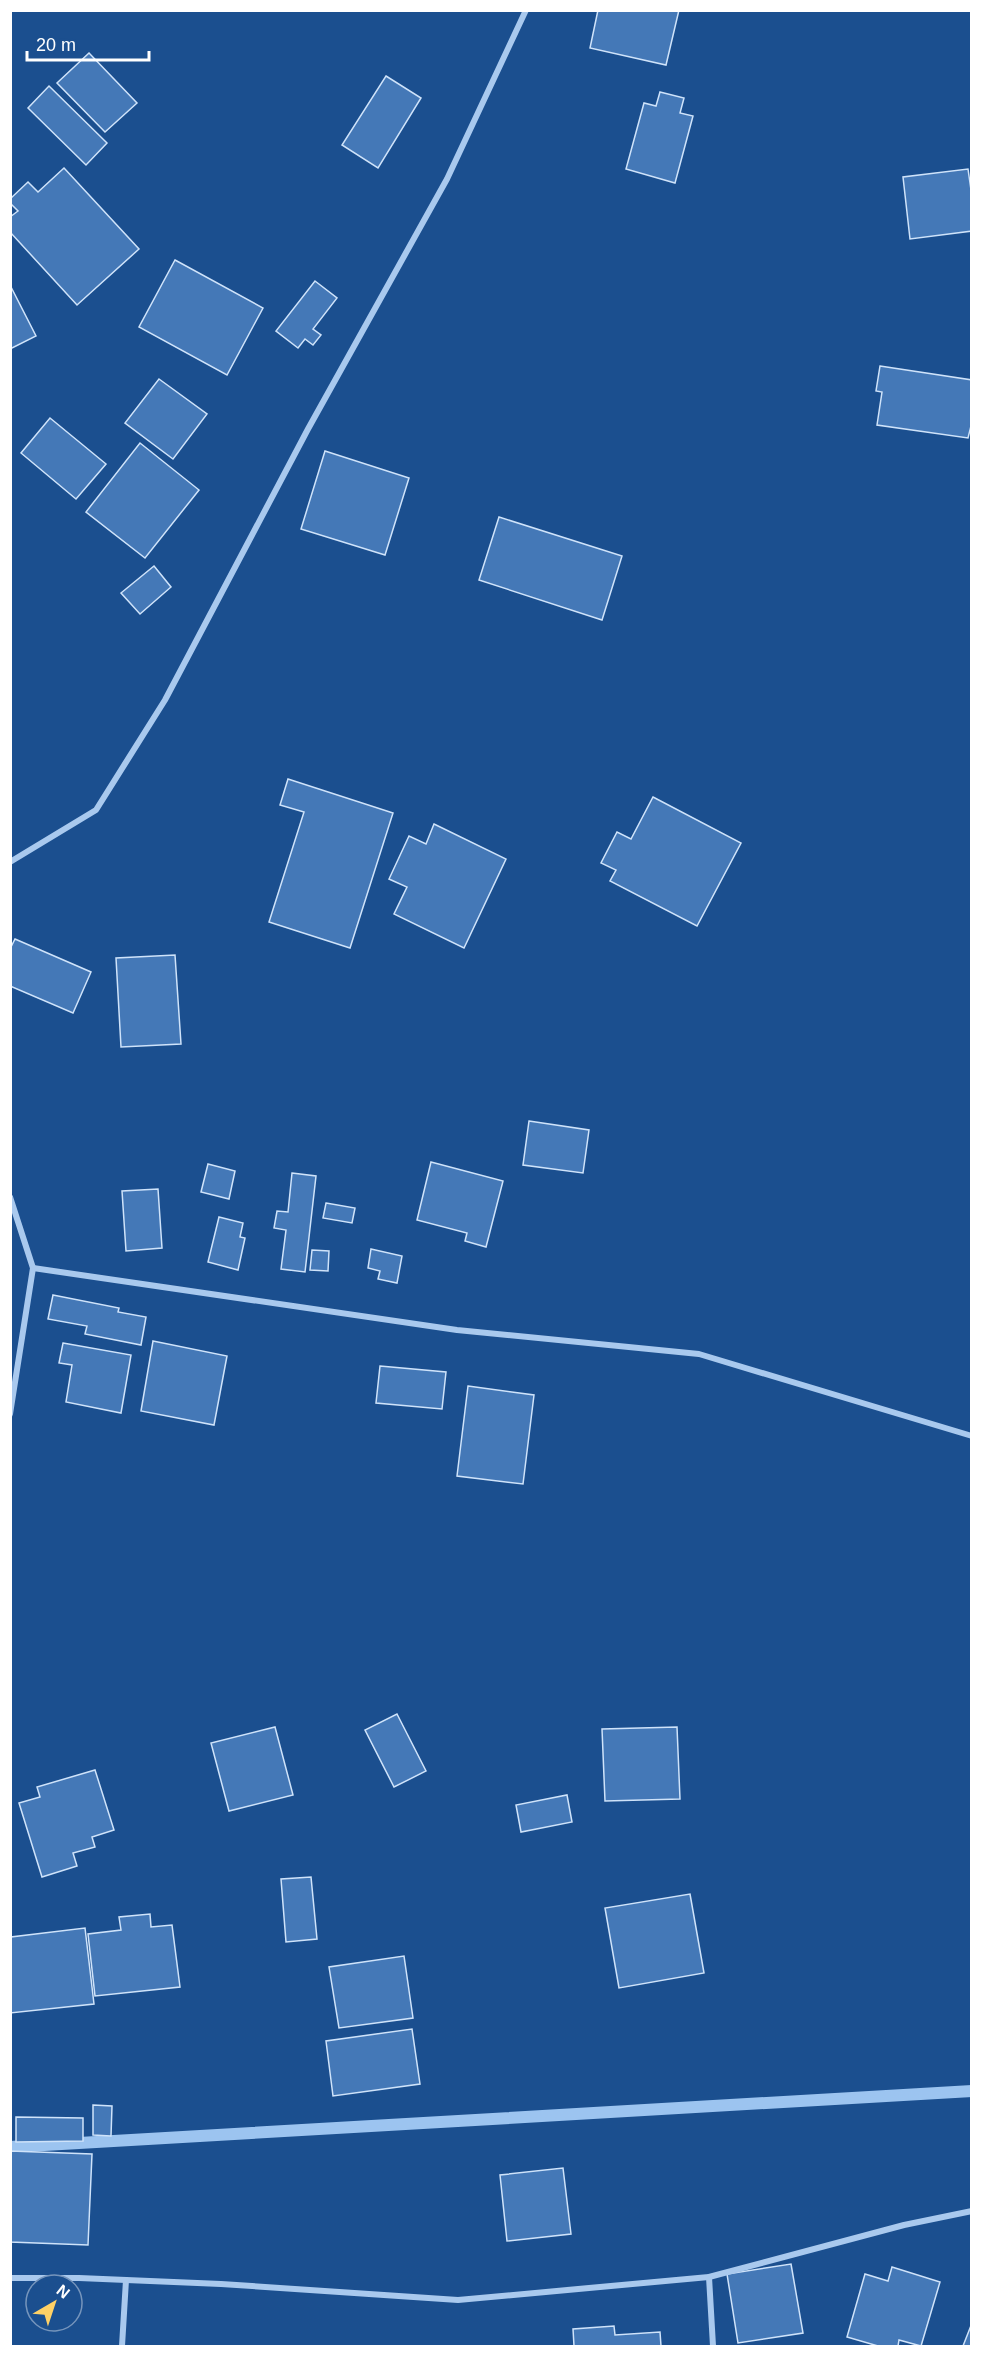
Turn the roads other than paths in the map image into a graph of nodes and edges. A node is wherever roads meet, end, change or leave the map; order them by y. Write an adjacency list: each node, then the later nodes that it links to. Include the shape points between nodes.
1 (526, 10): 2 (street, via 447,179 308,429 165,700 96,810)
2 (10, 862)
3 (10, 1197): 4 (street)
4 (33, 1268): 5 (street); 6 (street, via 457,1330 699,1354)
5 (10, 1414)
6 (972, 1436)
7 (972, 2211): 8 (street)
8 (709, 2277): 10 (street, via 458,2300); 12 (street)
9 (10, 2278): 10 (street)
10 (126, 2280): 11 (street)
11 (122, 2346)
12 (713, 2346)

